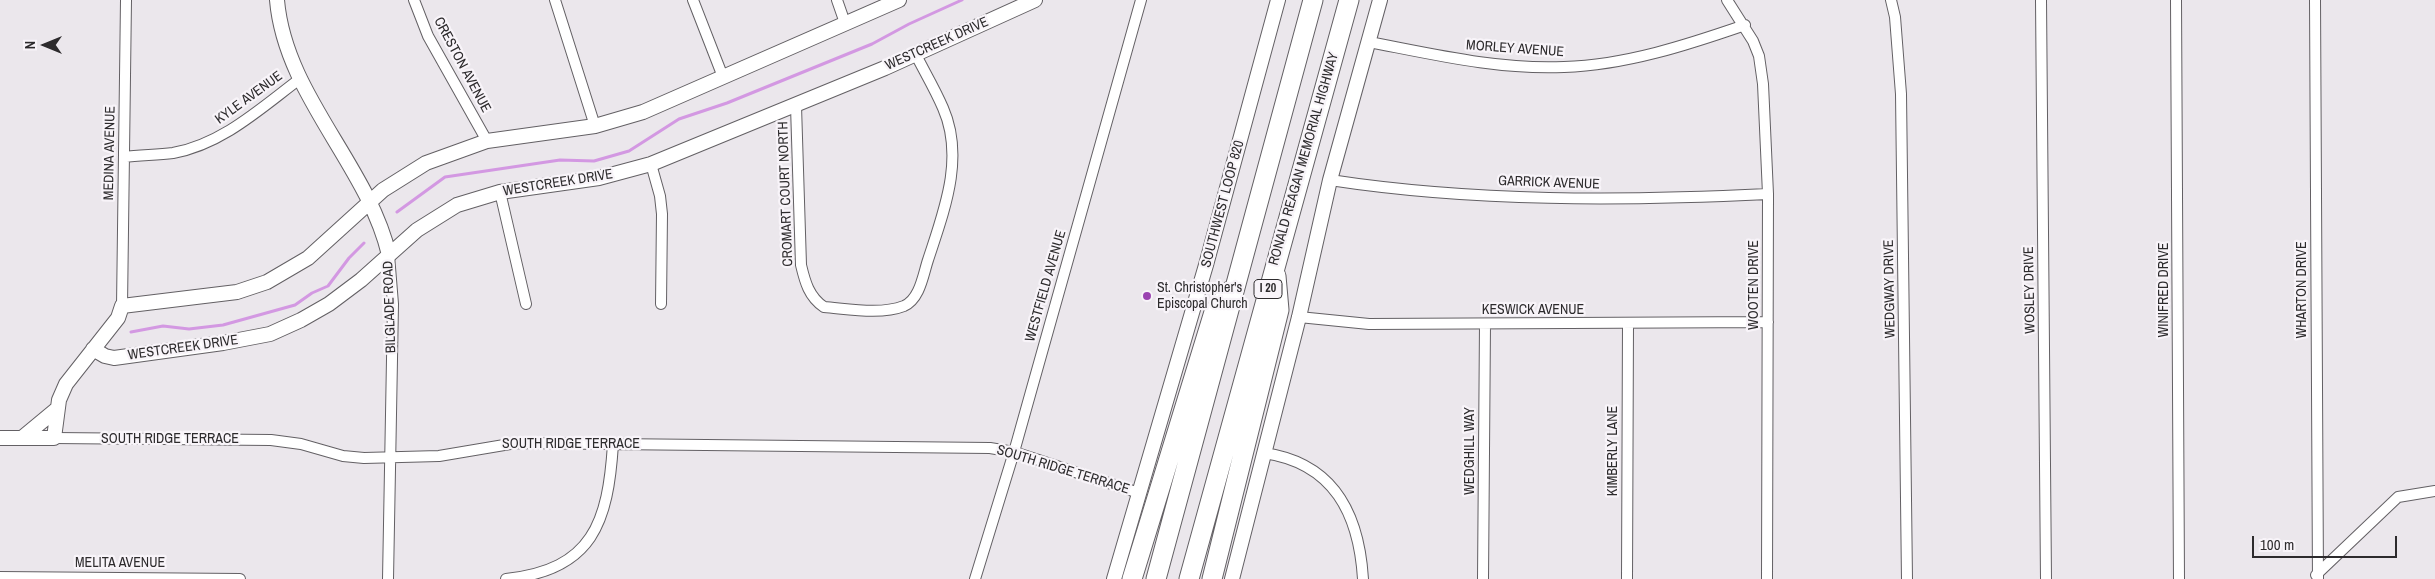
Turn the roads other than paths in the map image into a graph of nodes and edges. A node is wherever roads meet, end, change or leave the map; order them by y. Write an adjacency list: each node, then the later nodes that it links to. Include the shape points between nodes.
1 (126, 0): 28 (street, MEDINA AVENUE)
2 (277, 0): 24 (street, BILGLADE ROAD, via 283,33)
3 (414, 0): 27 (street, CRESTON AVENUE, via 428,36)
4 (555, 0): 26 (street)
5 (693, 0): 23 (street)
6 (837, 0): 19 (street)
7 (899, 0): 19 (street)
8 (1035, 0): 22 (street, WESTCREEK DRIVE)
9 (1141, 0): 50 (street, WESTFIELD AVENUE)
10 (1278, 0): 54 (street, SOUTHWEST LOOP 820, via 1206,265)
11 (1313, 0): 36 (highway, I 20)
12 (1350, 0): 35 (highway, RONALD REAGAN MEMORIAL HIGHWAY / I 20)
13 (1380, 0): 21 (street)
14 (1727, 0): 20 (street, WOOTEN DRIVE)
15 (1891, 0): 71 (street, WEDGWAY DRIVE, via 1901,94)
16 (2041, 0): 72 (street, WOSLEY DRIVE)
17 (2176, 0): 73 (street, WINIFRED DRIVE)
18 (2315, 0): 56 (street, WHARTON DRIVE)
19 (845, 24): 23 (street)
20 (1745, 25): 21 (street, MORLEY AVENUE, via 1684,46 1623,60 1563,67 1518,66); 32 (street, WOOTEN DRIVE, via 1759,56 1764,84)
21 (1369, 42): 30 (street)
22 (915, 53): 25 (street, WESTCREEK DRIVE); 25 (street, CROMART COURT NORTH, via 943,109 951,136 952,170 941,222 918,293 906,305 890,310 824,307 807,287 801,265)
23 (723, 77): 26 (street, via 643,112)
24 (301, 78): 28 (street, KYLE AVENUE, via 237,126 209,141 174,152); 33 (street, BILGLADE ROAD)
25 (796, 106): 29 (street, WESTCREEK DRIVE)
26 (595, 126): 27 (street)
27 (487, 141): 33 (street, via 426,163)
28 (124, 157): 39 (street, MEDINA AVENUE)
29 (651, 164): 31 (street, WESTCREEK DRIVE, via 599,178); 38 (street, via 662,214)
30 (1330, 180): 32 (street, GARRICK AVENUE, via 1378,188 1592,198); 40 (street)
31 (500, 192): 34 (street, WESTCREEK DRIVE, via 469,200 445,212 417,230); 37 (street)
32 (1768, 194): 41 (street, WOOTEN DRIVE)
33 (369, 202): 34 (street, BILGLADE ROAD); 39 (street, via 308,258 266,282 236,292)
34 (389, 255): 44 (street, WESTCREEK DRIVE, via 329,304 270,334 223,344 114,358); 52 (street, BILGLADE ROAD, via 392,304)
35 (1275, 262): 64 (highway, RONALD REAGAN MEMORIAL HIGHWAY / I 20); 65 (highway, via 1279,310)
36 (1236, 285): 62 (highway, via 1214,312); 63 (highway, I 20)
37 (526, 304)
38 (661, 304)
39 (122, 306): 44 (street, via 120,314)
40 (1299, 317): 43 (street, KESWICK AVENUE, via 1369,324); 51 (street)
41 (1768, 322): 42 (street, KESWICK AVENUE); 70 (street, WOOTEN DRIVE)
42 (1628, 323): 43 (street, KESWICK AVENUE); 69 (street, KIMBERLY LANE)
43 (1485, 324): 68 (street, WEDGHILL WAY)
44 (93, 348): 45 (street, via 66,384)
45 (57, 409): 47 (street); 48 (street)
46 (0, 438): 47 (street, SOUTH RIDGE TERRACE)
47 (22, 438): 48 (street, SOUTH RIDGE TERRACE)
48 (54, 438): 52 (street, SOUTH RIDGE TERRACE, via 271,440 301,444 343,456)
49 (613, 444): 50 (street, SOUTH RIDGE TERRACE, via 990,448); 52 (street, SOUTH RIDGE TERRACE, via 516,443 439,456); 59 (street, via 605,504 591,536 570,560 554,569)
50 (1014, 452): 54 (street, SOUTH RIDGE TERRACE); 60 (street, WESTFIELD AVENUE)
51 (1264, 453): 66 (street); 67 (street, via 1282,455 1303,464 1331,485 1349,511 1358,536)
52 (390, 458): 58 (street, BILGLADE ROAD)
53 (2435, 491): 56 (street, via 2398,497)
54 (1139, 493): 61 (street, SOUTHWEST LOOP 820)
55 (0, 577): 57 (street, MELITA AVENUE)
56 (2316, 577)
57 (240, 579)
58 (388, 579)
59 (506, 579)
60 (975, 579)
61 (1114, 579)
62 (1132, 579)
63 (1156, 579)
64 (1189, 579)
65 (1212, 579)
66 (1232, 579)
67 (1363, 579)
68 (1483, 579)
69 (1627, 579)
70 (1768, 579)
71 (1907, 579)
72 (2046, 579)
73 (2179, 579)

